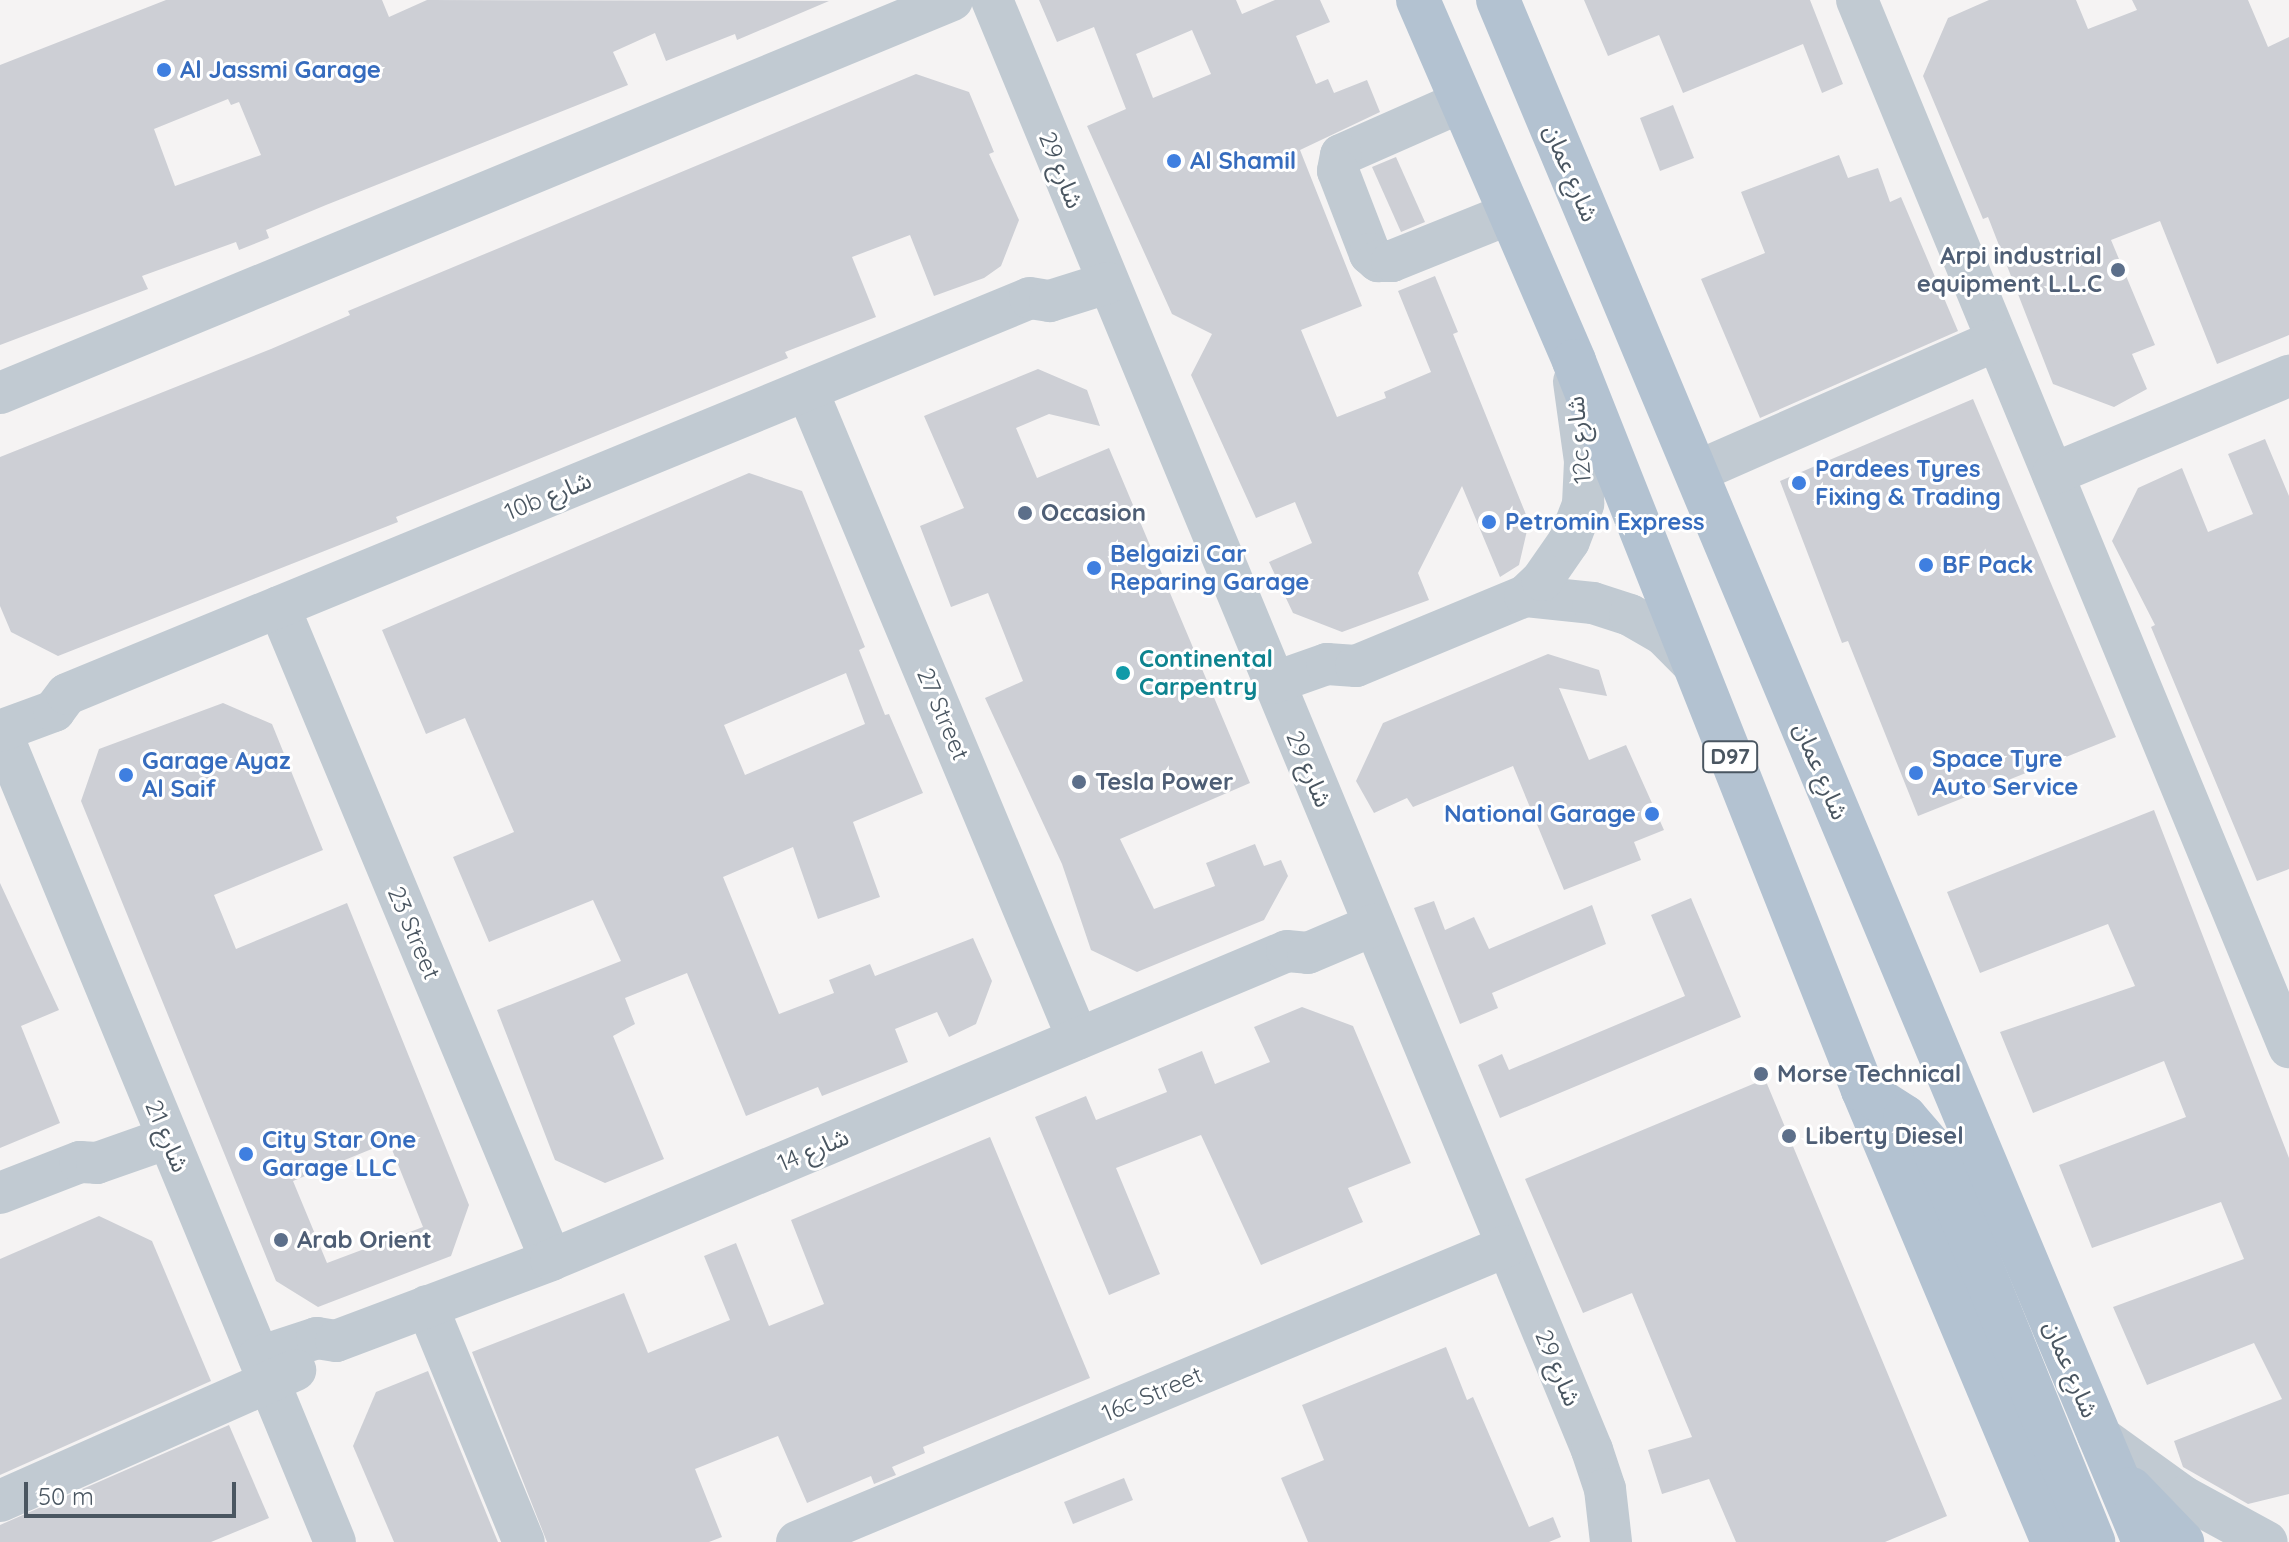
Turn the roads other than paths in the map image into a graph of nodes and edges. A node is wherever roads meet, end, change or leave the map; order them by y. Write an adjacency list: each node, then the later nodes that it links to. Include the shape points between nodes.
1 (952, 0): 13 (street)
2 (992, 0): 8 (street, شارع 29)
3 (1418, 0): 6 (main road, D97)
4 (1498, 0): 14 (main road, شارع عمان)
5 (1862, 2): 9 (street)
6 (1461, 102): 7 (main road, D97); 7 (street, via 1341,155 1338,171 1370,254 1378,261 1392,261)
7 (1509, 214): 10 (main road, D97)
8 (1100, 267): 12 (street, 10b شارع, via 1050,301 1030,298); 20 (street, شارع 29)
9 (1995, 341): 14 (street); 15 (street)
10 (1574, 361): 16 (street, 12c شارع, via 1585,461 1583,504 1557,561); 18 (main road, D97)
11 (2289, 376): 15 (street)
12 (807, 390): 17 (street, 10b شارع); 24 (street, 27 Street)
13 (0, 393)
14 (1696, 472): 33 (main road, شارع عمان)
15 (2053, 474): 25 (street)
16 (1525, 596): 18 (street, 12c شارع, via 1593,603 1630,615 1664,635); 20 (street, 12c شارع, via 1356,666 1343,686)
17 (279, 607): 19 (street, 10b شارع); 30 (street, 23 Street)
18 (1692, 663): 26 (main road, D97)
19 (67, 694): 21 (street, 10b شارع, via 48,690); 22 (street, 10b شارع, via 54,711)
20 (1280, 698): 23 (street, شارع 29)
21 (0, 705)
22 (0, 730): 27 (street, شارع 21)
23 (1368, 911): 24 (street, شارع 14, via 1308,953 1287,951); 29 (street, شارع 29)
24 (1078, 1039): 30 (street, شارع 14)
25 (2289, 1047)
26 (1863, 1090): 36 (main road, D97); 41 (main road, via 1905,1117 1935,1152)
27 (163, 1127): 28 (street, via 97,1163 80,1162); 32 (street, شارع 21)
28 (0, 1193)
29 (1507, 1246): 39 (street, 16c Street); 40 (street, شارع 29, via 1599,1469)
30 (551, 1260): 31 (street, شارع 14)
31 (427, 1306): 32 (street, شارع 14, via 336,1341 317,1338); 38 (street)
32 (264, 1369): 35 (street, شارع 14); 37 (street, شارع 21)
33 (2098, 1435): 34 (main road, شارع عمان); 44 (street, via 2184,1497)
34 (2118, 1478): 42 (main road, شارع عمان); 43 (main road)
35 (0, 1501)
36 (2041, 1535)
37 (335, 1542)
38 (524, 1542)
39 (797, 1542)
40 (1611, 1542)
41 (2093, 1542)
42 (2144, 1542)
43 (2182, 1542)
44 (2267, 1542)

